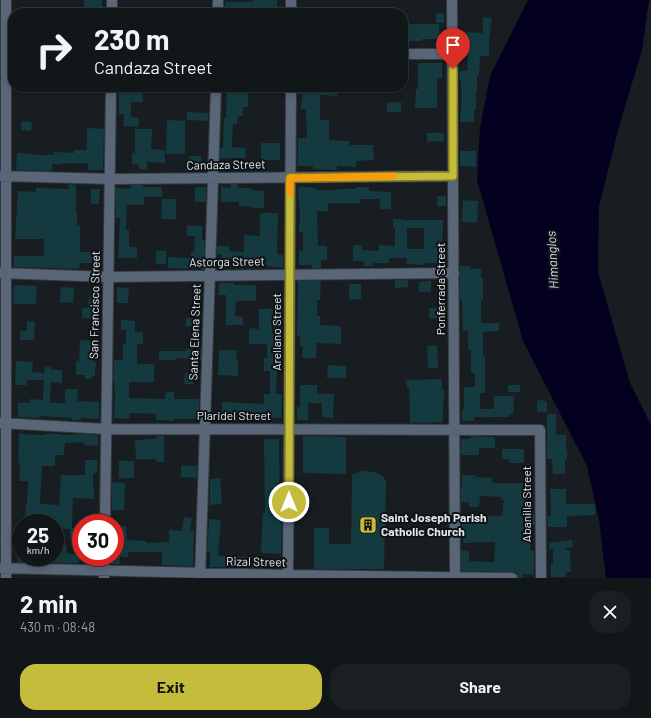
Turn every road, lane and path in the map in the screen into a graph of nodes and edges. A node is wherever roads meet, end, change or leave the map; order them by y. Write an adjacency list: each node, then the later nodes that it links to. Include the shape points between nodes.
1 (6, 0): 5 (street)
2 (452, 0): 4 (street, Ponferrada Street)
3 (408, 54): 4 (street)
4 (452, 54): 10 (street, Ponferrada Street)
5 (7, 56): 9 (street)
6 (111, 92): 13 (street, San Francisco Street)
7 (216, 92): 11 (street, Santa Elena Street)
8 (291, 92): 12 (street, Arellano Street)
9 (3, 176): 13 (street, Candaza Street); 14 (street)
10 (453, 176): 12 (street, Candaza Street); 15 (street, Ponferrada Street)
11 (213, 178): 12 (street, Candaza Street); 13 (street, Candaza Street); 17 (street, Santa Elena Street)
12 (290, 178): 16 (street, Arellano Street)
13 (110, 179): 18 (street, San Francisco Street)
14 (3, 273): 18 (street, Astorga Street); 19 (street)
15 (454, 273): 16 (street, Astorga Street); 23 (street, Ponferrada Street)
16 (290, 275): 17 (street, Astorga Street); 22 (street, Arellano Street)
17 (210, 276): 18 (street, Astorga Street); 21 (street, Santa Elena Street)
18 (108, 277): 20 (street, San Francisco Street)
19 (3, 423): 20 (street, Plaridel Street); 26 (street)
20 (106, 429): 21 (street, Plaridel Street); 25 (street, San Francisco Street)
21 (205, 429): 22 (street, Plaridel Street); 28 (street, Santa Elena Street)
22 (289, 430): 23 (street, Plaridel Street); 29 (street, Arellano Street)
23 (454, 430): 24 (street, Plaridel Street); 30 (street, Ponferrada Street)
24 (540, 430): 32 (street, Abanilla Street)
25 (104, 514)
26 (4, 571): 27 (street, Rizal Street)
27 (104, 574): 28 (street, Rizal Street)
28 (200, 576): 29 (street, Rizal Street)
29 (288, 577): 30 (street, Rizal Street)
30 (455, 577): 31 (street, Rizal Street)
31 (512, 578)
32 (541, 578)

